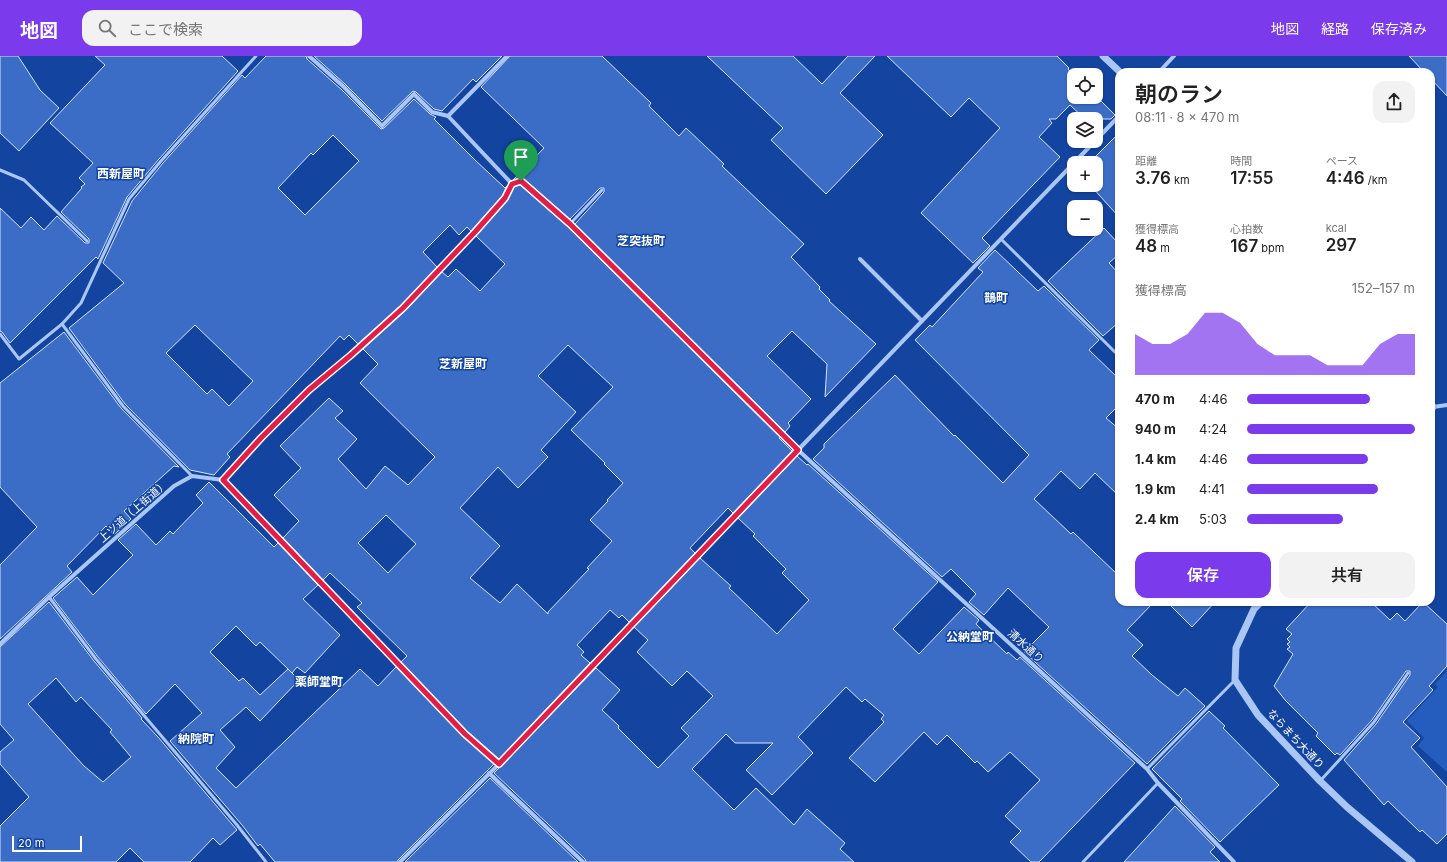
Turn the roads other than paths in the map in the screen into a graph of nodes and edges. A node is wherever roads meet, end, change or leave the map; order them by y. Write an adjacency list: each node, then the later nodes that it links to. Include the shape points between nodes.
1 (256, 56): 20 (lane, via 129,199 81,303)
2 (309, 56): 8 (street, via 382,126 414,94 432,112)
3 (507, 56): 8 (street)
4 (1103, 56): 6 (street)
5 (1174, 56): 7 (street)
6 (1116, 68)
7 (1163, 68)
8 (448, 116): 13 (street)
9 (1115, 120): 10 (street)
10 (1103, 133)
11 (1089, 148): 16 (street)
12 (0, 170): 17 (lane, via 24,180)
13 (512, 184): 15 (street, 清水通り, via 521,181); 27 (street, via 505,198 403,308 309,390)
14 (602, 190): 15 (lane)
15 (570, 224): 25 (street, 清水通り)
16 (1001, 239): 19 (street); 22 (lane)
17 (87, 241)
18 (860, 259): 19 (street)
19 (922, 321): 25 (street)
20 (62, 324): 21 (lane, via 19,358); 26 (lane, via 123,406)
21 (0, 334)
22 (1115, 352)
23 (1447, 405): 24 (street)
24 (1435, 407)
25 (798, 450): 33 (street); 34 (street, 清水通り)
26 (192, 476): 27 (street); 28 (street, 上ツ道（上街道）, via 174,486)
27 (223, 480): 33 (street, via 465,734)
28 (49, 597): 30 (street, 上ツ道（上街道）); 38 (lane, via 96,659)
29 (1257, 606): 32 (street, via 1236,648)
30 (0, 644)
31 (1408, 673): 36 (lane, via 1374,722)
32 (1236, 680): 34 (lane); 36 (street, ならまち大通り, via 1258,715)
33 (499, 764): 35 (street)
34 (1147, 769): 37 (street, 清水通り)
35 (490, 773): 39 (street); 40 (street)
36 (1320, 781): 43 (street, ならまち大通り, via 1346,807)
37 (1158, 783): 41 (lane); 42 (street, 清水通り)
38 (266, 862)
39 (400, 862)
40 (583, 862)
41 (1083, 862)
42 (1234, 862)
43 (1412, 862)

